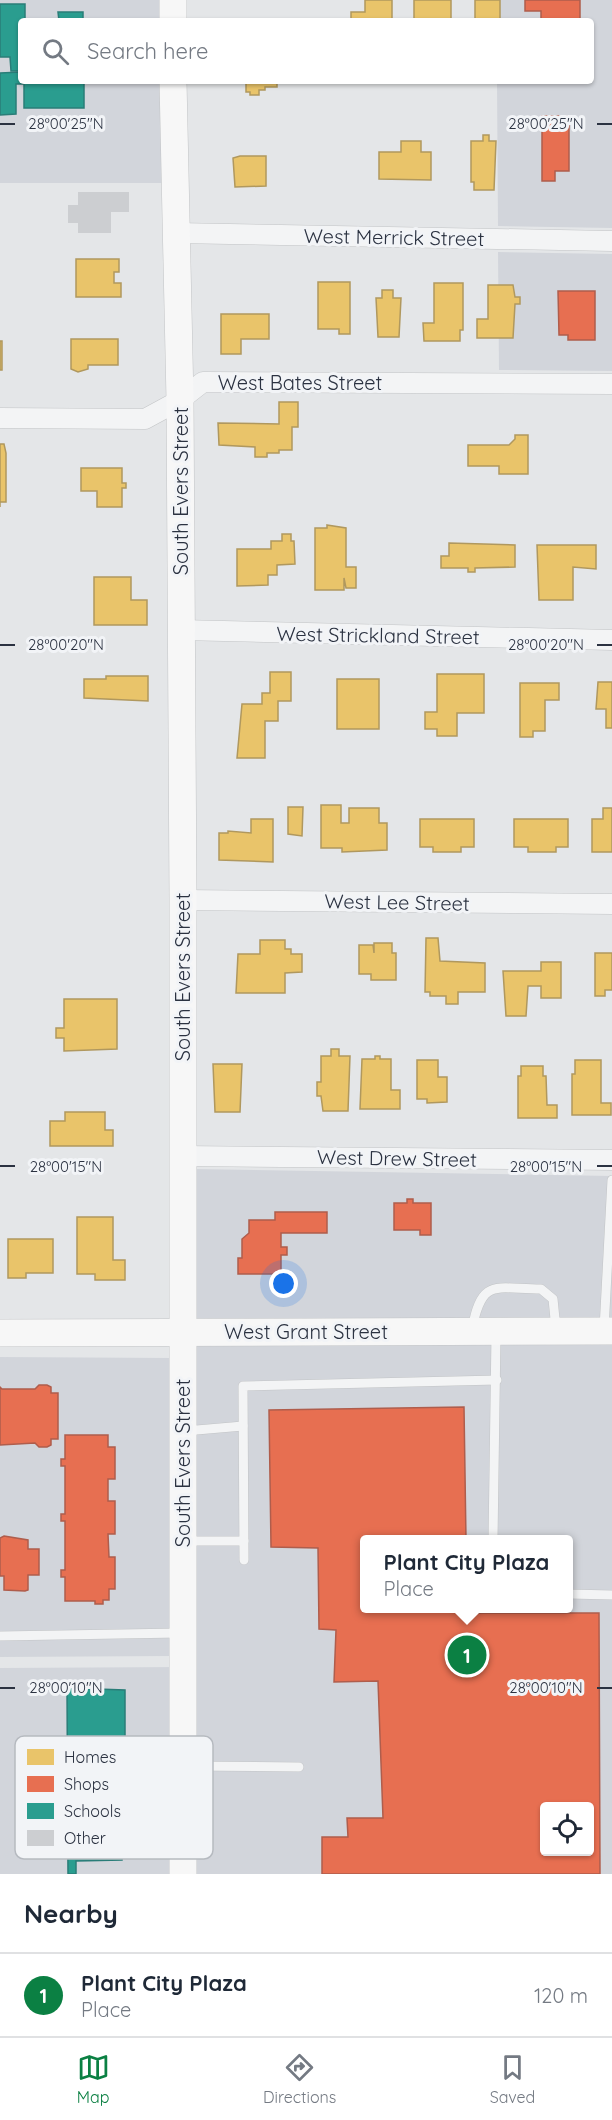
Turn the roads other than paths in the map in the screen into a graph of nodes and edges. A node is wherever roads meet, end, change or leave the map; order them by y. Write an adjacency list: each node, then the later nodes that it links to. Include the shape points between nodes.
1 (173, 0): 2 (street)
2 (173, 18)
3 (173, 84): 4 (street, South Evers Street)
4 (176, 233): 5 (street, West Merrick Street); 7 (street, South Evers Street)
5 (612, 241)
6 (612, 384): 7 (street, West Bates Street, via 203,382)
7 (180, 400): 8 (street, West Bates Street, via 145,419); 9 (street, South Evers Street)
8 (0, 418)
9 (180, 630): 10 (street, West Strickland Street); 11 (street, South Evers Street)
10 (612, 640)
11 (183, 900): 12 (street, West Lee Street); 13 (street, South Evers Street)
12 (612, 904)
13 (181, 1156): 14 (street, West Drew Street); 16 (street, South Evers Street)
14 (612, 1160)
15 (612, 1180): 19 (lane)
16 (182, 1331): 17 (street, West Grant Street); 20 (street, West Grant Street); 23 (street, South Evers Street)
17 (484, 1331): 18 (street, West Grant Street); 18 (lane, via 476,1307 489,1289 541,1289 553,1299); 21 (lane)
18 (556, 1331): 19 (street, West Grant Street)
19 (608, 1331)
20 (0, 1333)
21 (497, 1380): 22 (lane, via 243,1386); 24 (lane)
22 (243, 1425): 23 (lane); 26 (lane)
23 (182, 1431): 25 (street, South Evers Street)
24 (493, 1535)
25 (182, 1542): 26 (lane); 30 (street, South Evers Street)
26 (244, 1542): 27 (lane)
27 (244, 1560)
28 (573, 1593): 29 (lane)
29 (612, 1595)
30 (183, 1633): 31 (lane); 32 (street, South Evers Street)
31 (0, 1636)
32 (183, 1736)
33 (213, 1766): 34 (lane)
34 (299, 1767)

